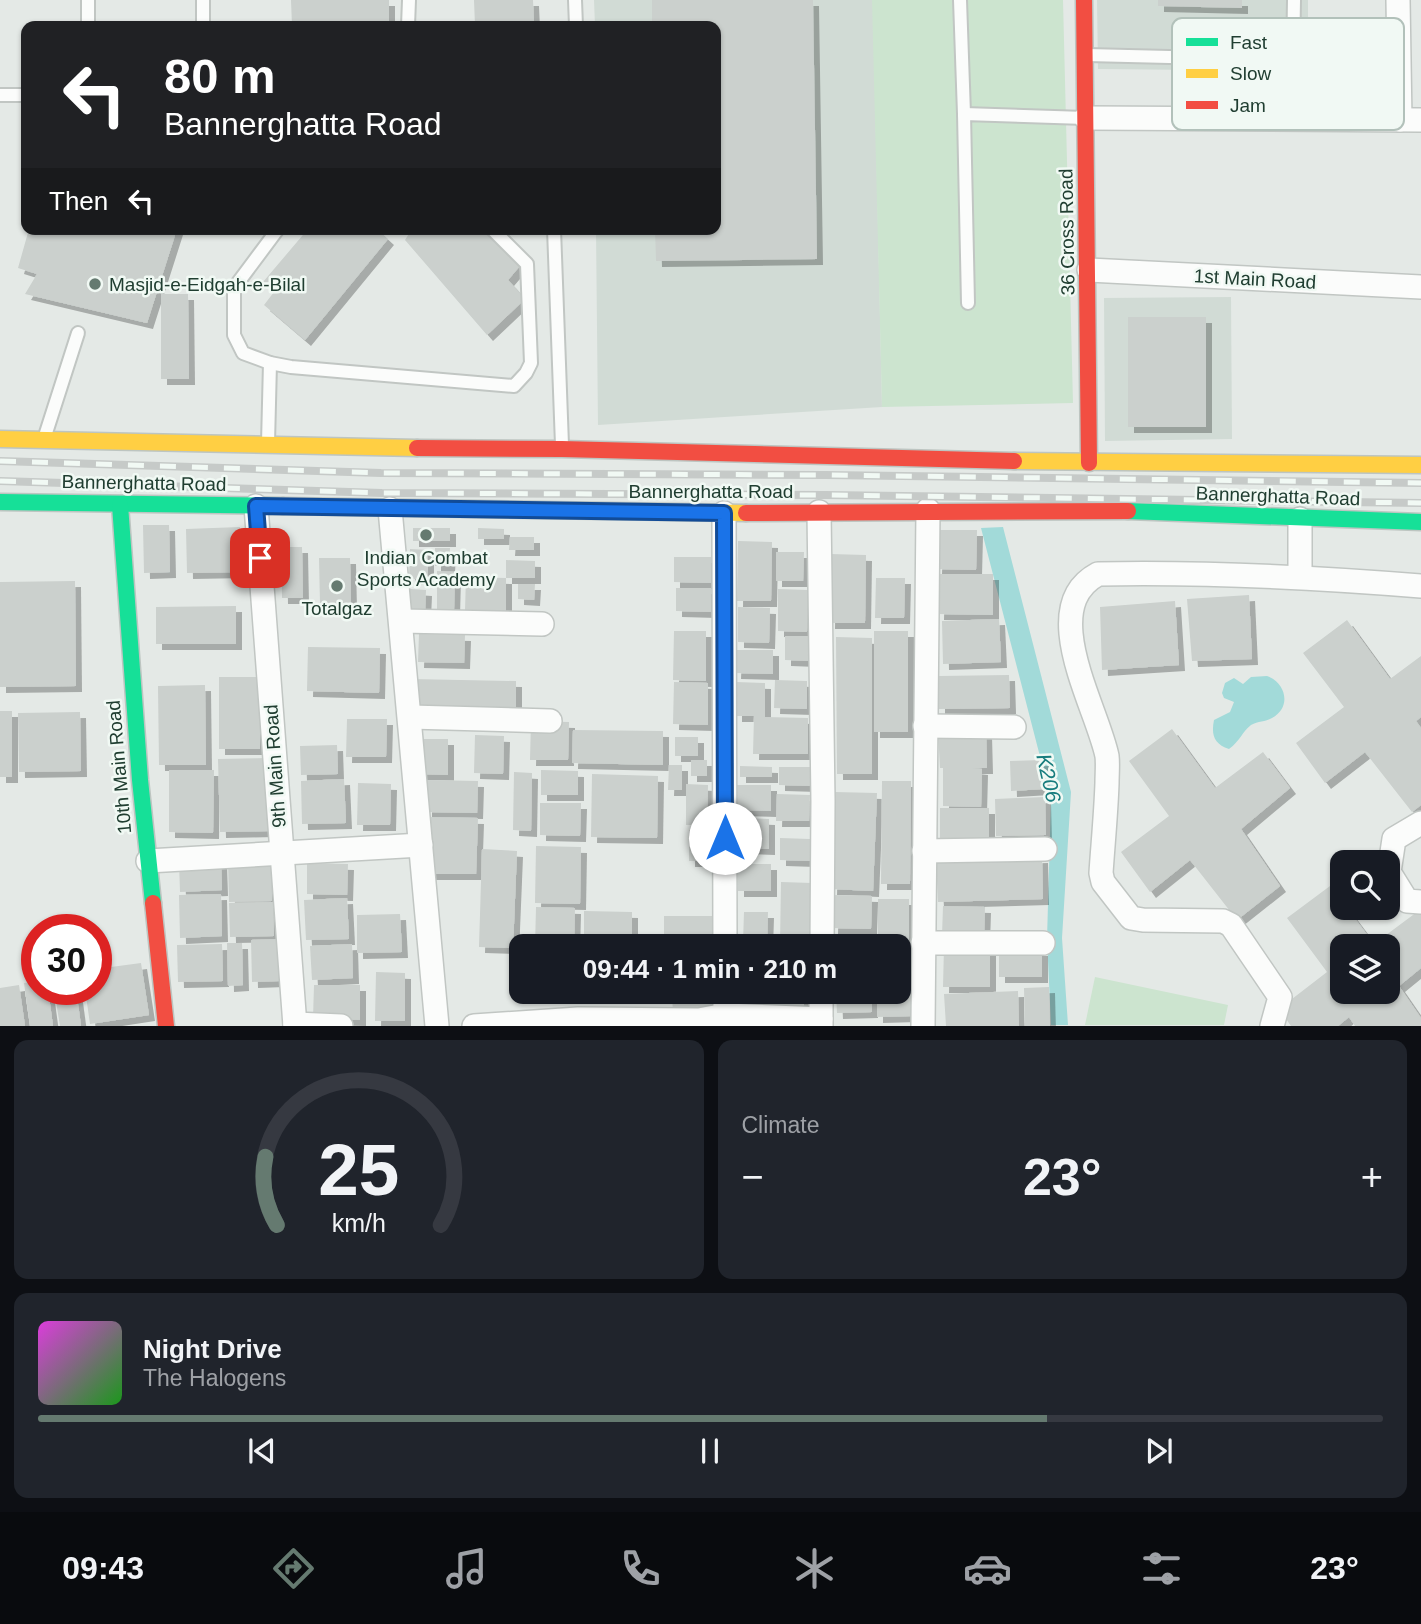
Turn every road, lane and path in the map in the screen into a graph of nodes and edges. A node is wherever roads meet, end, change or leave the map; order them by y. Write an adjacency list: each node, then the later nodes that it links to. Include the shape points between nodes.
1 (88, 0): 11 (lane)
2 (203, 0): 12 (lane)
3 (408, 0): 13 (lane)
4 (575, 0): 14 (lane)
5 (960, 0): 20 (lane)
6 (1084, 0): 15 (main road, 36 Cross Road)
7 (1294, 0): 9 (lane)
8 (1398, 0): 10 (street)
9 (1294, 18)
10 (1400, 18)
11 (88, 21)
12 (203, 21)
13 (408, 21)
14 (576, 21)
15 (1085, 55): 16 (lane); 21 (main road, 36 Cross Road)
16 (1172, 57)
17 (1404, 60): 23 (street)
18 (21, 94): 19 (lane)
19 (0, 95)
20 (964, 114): 21 (lane); 29 (lane)
21 (1086, 118): 22 (street); 27 (main road, 36 Cross Road)
22 (1172, 119)
23 (1410, 120)
24 (274, 235): 31 (lane, via 234,288 234,335 243,353)
25 (498, 235): 31 (lane, via 527,264 531,363 514,386)
26 (554, 235): 35 (lane)
27 (1088, 270): 28 (street, 1st Main Road); 36 (main road, 36 Cross Road)
28 (1421, 287)
29 (968, 303)
30 (78, 333): 33 (lane)
31 (270, 363): 34 (lane)
32 (0, 439): 33 (main road, Bannerghatta Road)
33 (44, 440): 34 (main road, Bannerghatta Road)
34 (268, 446): 35 (main road, Bannerghatta Road)
35 (562, 449): 36 (main road, Bannerghatta Road)
36 (1090, 463): 37 (main road, Bannerghatta Road)
37 (1421, 465)
38 (0, 502): 39 (main road, Bannerghatta Road)
39 (120, 505): 40 (main road, Bannerghatta Road); 60 (main road, 10th Main Road)
40 (256, 506): 41 (main road, Bannerghatta Road); 59 (street, 9th Main Road)
41 (390, 509): 44 (main road, Bannerghatta Road); 49 (street)
42 (928, 510): 43 (main road, Bannerghatta Road); 45 (main road, Bannerghatta Road, via 1088,510); 53 (street)
43 (819, 512): 44 (main road, Bannerghatta Road); 63 (street)
44 (724, 513): 62 (street)
45 (1300, 519): 46 (main road, Bannerghatta Road); 47 (street)
46 (1421, 522)
47 (1300, 576): 48 (street); 78 (street, via 1098,574 1074,596 1072,607 1072,650 1107,757 1103,883 1131,918 1231,925 1280,997)
48 (1421, 586)
49 (401, 621): 50 (street); 51 (street)
50 (542, 624)
51 (410, 717): 52 (street); 56 (street)
52 (550, 721)
53 (925, 726): 54 (street); 58 (street)
54 (1014, 727)
55 (1421, 823): 61 (street, via 1394,839 1389,872 1407,901)
56 (421, 845): 59 (street); 75 (street)
57 (1045, 849): 58 (street)
58 (924, 851): 64 (street)
59 (282, 855): 60 (street); 72 (street, 9th Main Road)
60 (148, 861): 73 (main road, 10th Main Road)
61 (1421, 902)
62 (725, 934)
63 (822, 934)
64 (923, 943): 65 (street); 77 (street)
65 (1043, 943)
66 (725, 1004): 68 (street)
67 (821, 1004): 71 (street)
68 (725, 1016): 70 (street); 71 (street)
69 (578, 1022): 70 (street); 76 (street)
70 (699, 1023)
71 (821, 1023)
72 (295, 1025): 74 (street)
73 (166, 1026)
74 (341, 1026)
75 (437, 1026)
76 (474, 1026)
77 (923, 1026)
78 (1272, 1026)

